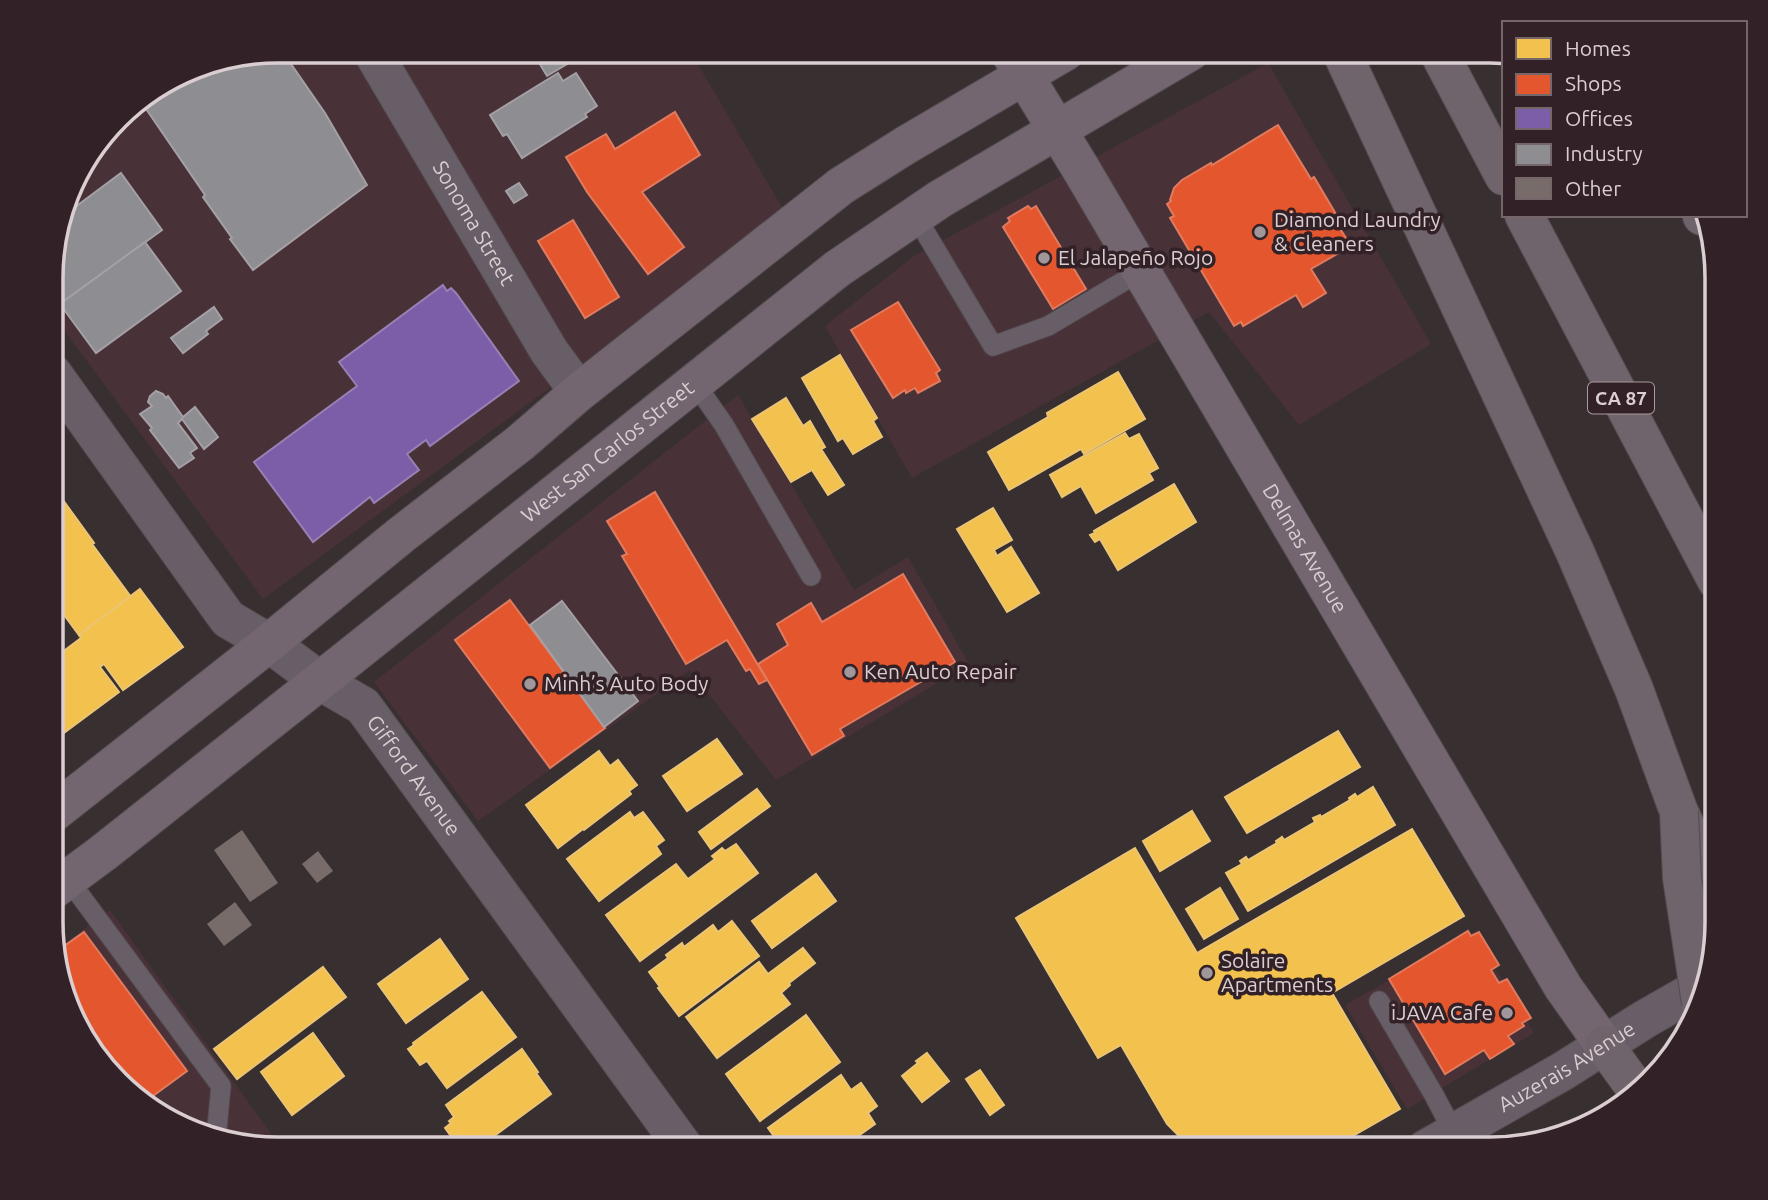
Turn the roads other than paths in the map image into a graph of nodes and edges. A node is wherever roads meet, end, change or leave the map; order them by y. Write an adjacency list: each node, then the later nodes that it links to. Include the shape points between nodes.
1 (379, 63): 13 (street, Sonoma Street, via 549,351)
2 (1171, 63): 6 (main road, West San Carlos Street)
3 (1347, 63): 19 (highway, via 1575,552 1634,689)
4 (1444, 63): 7 (highway)
5 (1017, 64): 6 (main road, Delmas Avenue); 13 (main road, via 841,186)
6 (1058, 131): 8 (main road, West San Carlos Street); 10 (main road, Delmas Avenue)
7 (1502, 172)
8 (915, 215): 10 (lane, via 993,346 1048,327); 11 (main road, West San Carlos Street, via 837,269)
9 (1525, 217): 14 (highway, CA 87)
10 (1140, 271): 26 (main road, Delmas Avenue, via 1563,987)
11 (694, 382): 15 (lane); 17 (main road, West San Carlos Street)
12 (63, 388): 16 (street, Gifford Avenue, via 228,619)
13 (579, 392): 16 (main road)
14 (1705, 558)
15 (811, 576)
16 (269, 643): 17 (street, Gifford Avenue); 18 (main road)
17 (320, 681): 21 (main road, West San Carlos Street); 29 (street, Gifford Avenue, via 363,706)
18 (63, 805)
19 (1679, 812): 20 (highway); 23 (highway, bridge, via 1682,878)
20 (1705, 867)
21 (63, 882)
22 (63, 888): 28 (lane, via 221,1086)
23 (1697, 978)
24 (1694, 991): 26 (street, Auzerais Avenue)
25 (1379, 1001): 30 (lane, via 1434,1094)
26 (1604, 1045): 27 (highway); 31 (street, Auzerais Avenue)
27 (1633, 1083)
28 (217, 1128)
29 (676, 1137)
30 (1439, 1137)
31 (1447, 1137)

